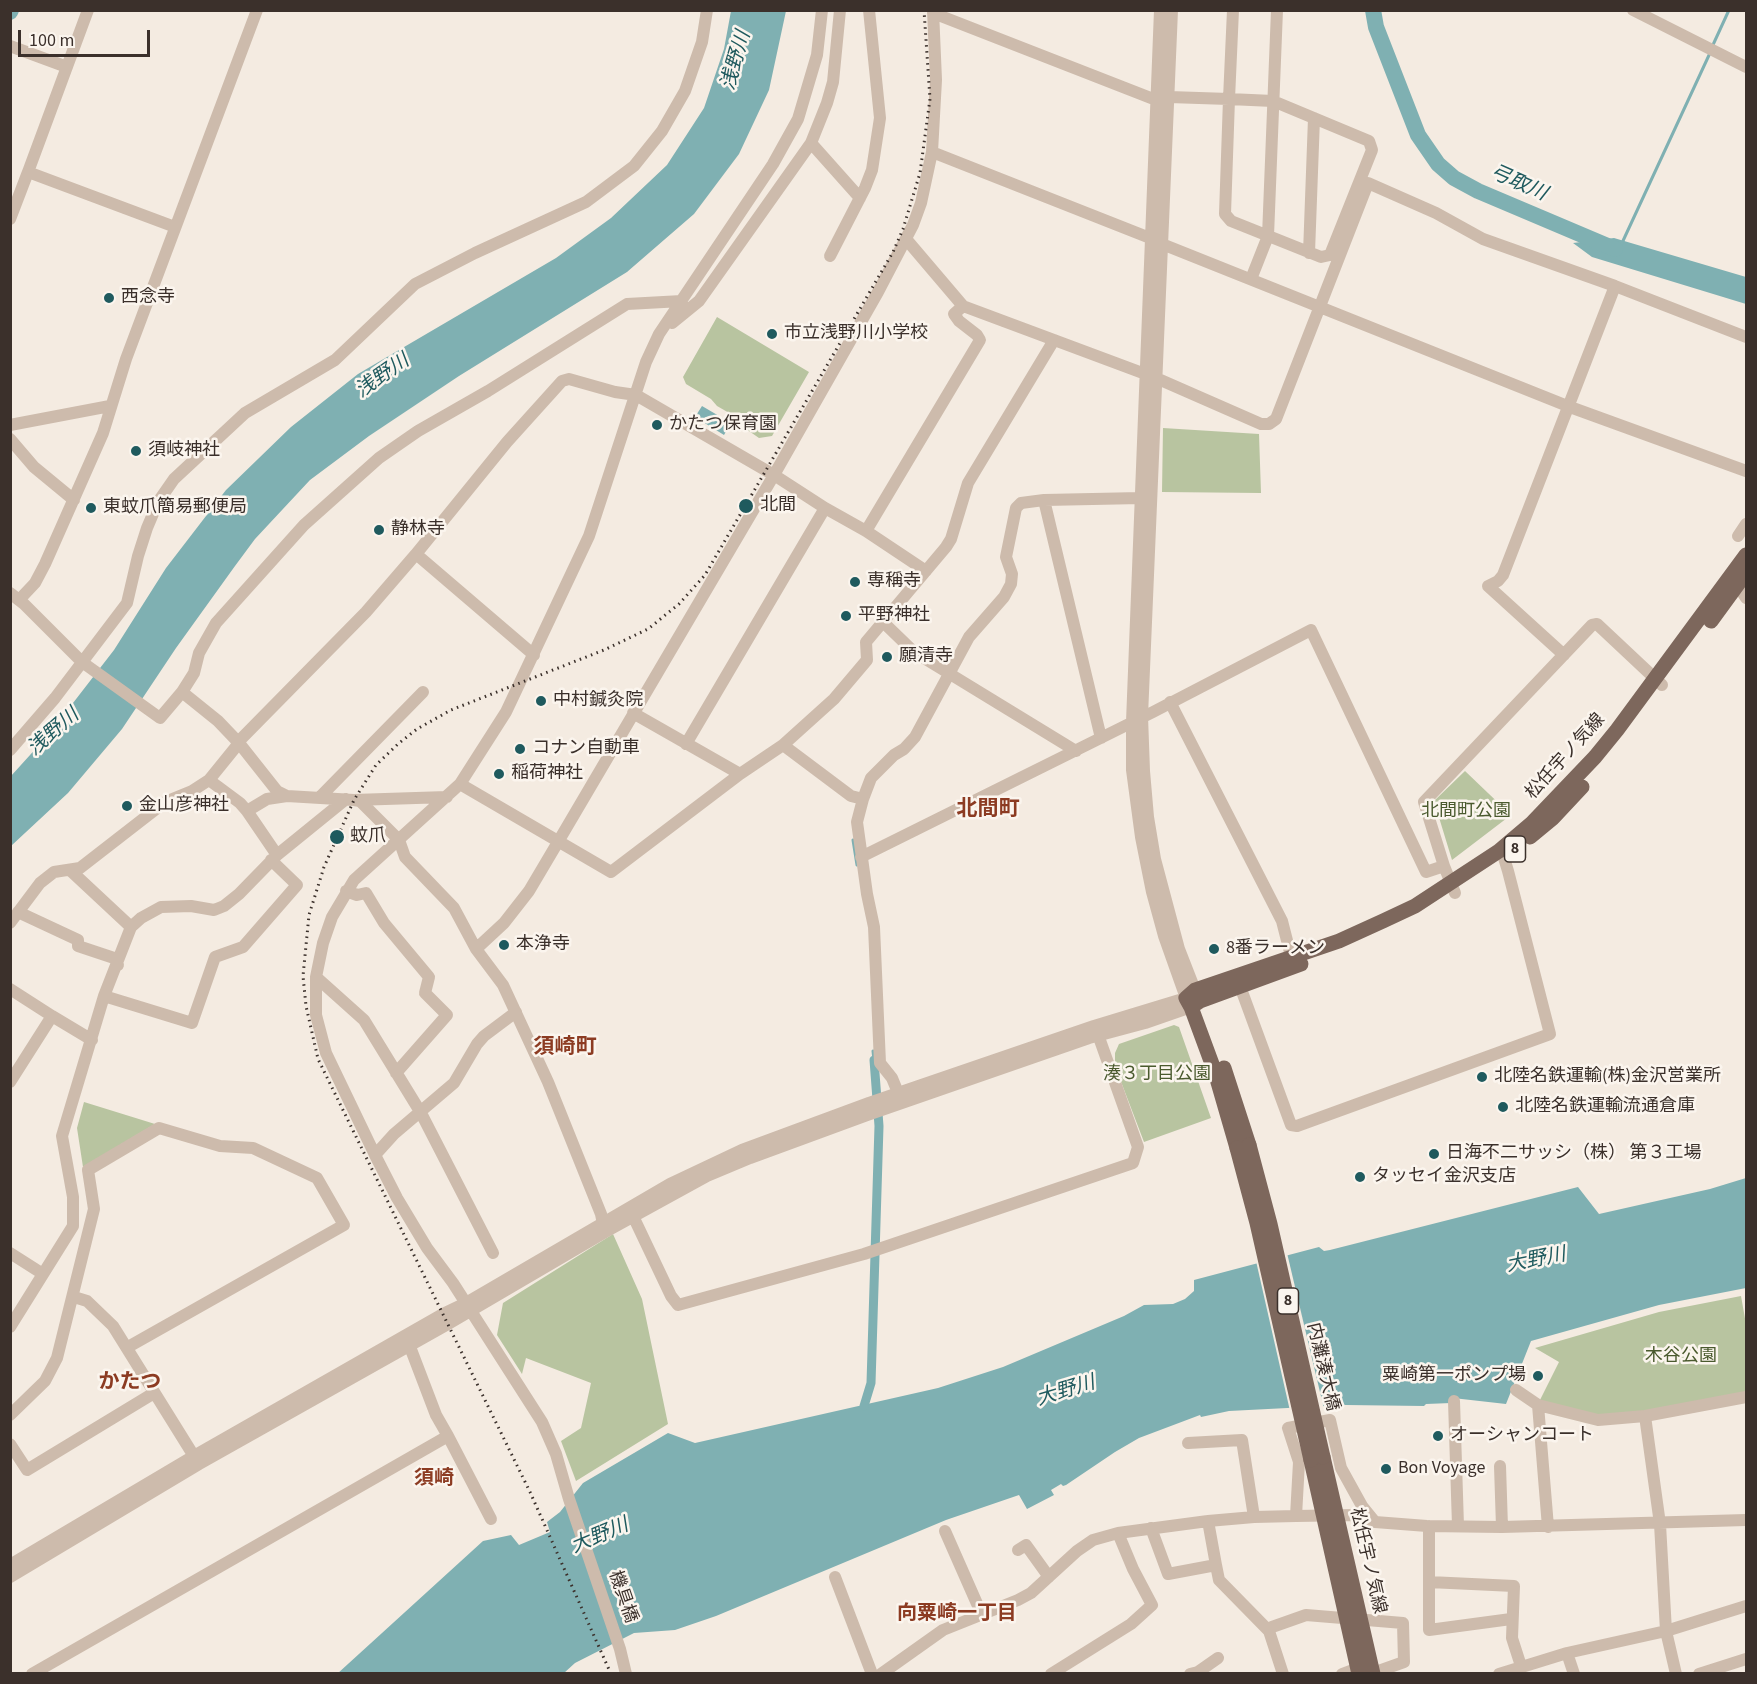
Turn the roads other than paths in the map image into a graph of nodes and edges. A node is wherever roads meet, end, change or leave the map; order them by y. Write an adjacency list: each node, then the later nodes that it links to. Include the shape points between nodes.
1 (88, 10): 14 (street)
2 (257, 10): 26 (street)
3 (707, 10): 63 (street, via 702,42 685,91 662,131 634,166 586,202 415,284 335,360 245,413 174,479 147,528 127,603)
4 (822, 10): 34 (street, 機具橋, via 817,55 798,119 773,164)
5 (840, 10): 21 (street, via 833,82)
6 (869, 10): 24 (street, via 880,118 872,170)
7 (1160, 10): 18 (street)
8 (1172, 10): 16 (street)
9 (1233, 10): 17 (street)
10 (1277, 10): 19 (street)
11 (1633, 10): 15 (street)
12 (933, 12): 18 (street); 22 (street, via 936,80)
13 (10, 46): 14 (street)
14 (67, 67): 23 (street)
15 (1746, 67)
16 (1169, 98): 17 (street); 29 (street)
17 (1228, 99): 19 (street); 27 (street, via 1225,214 1231,221)
18 (1156, 100): 29 (street)
19 (1273, 101): 20 (street); 27 (street)
20 (1314, 118): 30 (street); 30 (street, via 1369,141 1372,150 1330,255)
21 (811, 143): 24 (street); 37 (street, via 699,301)
22 (932, 152): 28 (street, via 921,203); 29 (street)
23 (28, 172): 25 (street); 26 (street)
24 (860, 198): 31 (street)
25 (10, 219)
26 (175, 227): 42 (street)
27 (1268, 236): 30 (street); 32 (street)
28 (906, 239): 36 (street); 47 (street)
29 (1156, 241): 32 (street); 40 (street)
30 (1310, 253)
31 (830, 256)
32 (1251, 279): 35 (street)
33 (1615, 286): 35 (street, via 1483,239 1368,183); 38 (street); 43 (street)
34 (682, 301): 37 (street, 機具橋); 66 (street, via 627,304 379,458 304,525 216,623)
35 (1319, 305): 40 (street, via 1276,419 1269,424 1261,424); 43 (street)
36 (963, 306): 39 (street); 53 (street, via 954,314 980,340)
37 (659, 334): 41 (street, 機具橋)
38 (1746, 337)
39 (1054, 340): 40 (street); 57 (street, via 969,483 951,539)
40 (1151, 376): 48 (street); 70 (street)
41 (636, 395): 47 (street); 55 (street, via 570,379 562,381); 61 (street, 機具橋, via 589,536)
42 (110, 406): 44 (street); 49 (street, via 103,433)
43 (1570, 407): 46 (street); 62 (street, via 1503,575 1488,585)
44 (10, 425)
45 (10, 439): 49 (street, via 34,468)
46 (1746, 471)
47 (774, 475): 51 (street); 69 (street)
48 (1140, 498): 50 (street); 70 (street)
49 (74, 500): 59 (street, via 35,583)
50 (1044, 500): 64 (street, via 1022,503 1016,508 1006,556 1011,584 969,637); 71 (street)
51 (825, 508): 53 (street); 73 (street)
52 (1746, 524): 54 (street)
53 (866, 531): 57 (street)
54 (1738, 536)
55 (416, 554): 61 (street); 72 (street, via 366,612)
56 (1746, 555): 58 (main road, 松任宇ノ気線 / 8)
57 (926, 571): 60 (street)
58 (1740, 583): 65 (main road, 松任宇ノ気線 / 8)
59 (15, 596): 63 (street)
60 (884, 622): 64 (street, via 914,652); 74 (street, via 866,642 867,660 834,699)
61 (534, 655): 79 (street, 機具橋, via 506,712)
62 (1564, 656): 65 (street, via 1597,624); 91 (street, via 1424,802)
63 (84, 663): 66 (street, via 159,718); 75 (street)
64 (948, 674): 76 (street); 84 (street, via 915,737 871,778)
65 (1658, 682): 88 (main road, 松任宇ノ気線 / 8, via 1604,762 1585,783 1553,818)
66 (182, 692): 72 (street)
67 (423, 692): 81 (street)
68 (1170, 702): 70 (street); 91 (street, via 1311,630 1426,872); 99 (street, via 1281,921)
69 (633, 713): 73 (street); 87 (street)
70 (1137, 719): 71 (street); 105 (street, via 1155,859)
71 (1101, 738): 76 (street)
72 (239, 743): 78 (street); 80 (street, via 277,791)
73 (686, 744): 77 (street)
74 (783, 745): 77 (street); 84 (street, via 851,796)
75 (10, 750)
76 (1076, 751): 90 (street)
77 (740, 774): 87 (street, via 611,872)
78 (209, 780): 85 (street); 92 (street, via 165,802)
79 (460, 784): 82 (street, 機具橋); 87 (street)
80 (287, 796): 81 (street); 85 (street, via 267,799)
81 (320, 797): 83 (street)
82 (447, 797): 83 (street); 86 (street, 機具橋)
83 (350, 799): 86 (street, via 360,801); 89 (street)
84 (862, 799): 90 (street, via 857,822)
85 (247, 812): 89 (street)
86 (399, 840): 94 (street, 機具橋); 98 (street, via 405,857 454,908)
87 (558, 842): 98 (street, via 529,891 504,923)
88 (1501, 855): 93 (main road, 松任宇ノ気線 / 8); 102 (street, via 1551,1034 1297,1126 1291,1125)
89 (274, 857): 97 (street, via 224,906 214,910 161,907); 104 (street, via 297,885 243,947 215,957 192,1023)
90 (861, 857): 112 (street, via 874,927 880,1063 892,1078)
91 (1444, 866): 93 (street)
92 (71, 871): 95 (street, via 54,872 40,883); 97 (street)
93 (1453, 888): 99 (main road, 松任宇ノ気線 / 8, via 1425,912 1387,931)
94 (346, 891): 101 (street, 機具橋, via 332,917); 110 (street, via 366,893 384,923 429,977 425,993 447,1015)
95 (18, 912): 96 (street); 100 (street, via 78,940 78,946 114,958)
96 (10, 923)
97 (131, 927): 100 (street)
98 (476, 949): 106 (street, via 503,985)
99 (1292, 961): 102 (main road, 松任宇ノ気線 / 8)
100 (118, 965): 104 (street)
101 (316, 977): 110 (street, via 364,1020); 115 (street, 機具橋, via 316,1016 326,1053)
102 (1238, 982): 105 (main road, 松任宇ノ気線 / 8)
103 (10, 989): 107 (street)
104 (104, 996): 109 (street)
105 (1193, 999): 108 (street); 136 (main road, 内灘湊大橋 / 8, bridge, via 1270,1224)
106 (516, 1012): 114 (street, via 484,1036 454,1083); 117 (street, via 548,1082)
107 (52, 1016): 109 (street); 111 (street)
108 (1096, 1031): 112 (street); 116 (street, via 1138,1147 1133,1162 884,1248 678,1305)
109 (92, 1040): 120 (street, via 62,1136 73,1197 73,1226)
110 (396, 1072): 114 (street)
111 (10, 1082)
112 (894, 1100): 113 (street)
113 (868, 1109): 116 (street, via 706,1176); 117 (street, via 742,1150 670,1184)
114 (420, 1111): 115 (street); 119 (street)
115 (375, 1155): 122 (street, 機具橋, via 427,1248)
116 (633, 1216): 117 (street)
117 (604, 1227): 122 (street)
118 (10, 1253): 120 (street)
119 (493, 1253)
120 (43, 1274): 123 (street)
121 (74, 1298): 125 (street, via 87,1301); 125 (street, via 94,1209 88,1170 159,1128 220,1146 253,1148 316,1178 344,1225); 131 (street, via 52,1371)
122 (468, 1307): 124 (street); 174 (street, 機具橋, via 543,1422)
123 (10, 1327)
124 (407, 1340): 133 (street); 137 (street)
125 (128, 1347): 127 (street)
126 (1516, 1390): 130 (street)
127 (154, 1393): 135 (street, via 27,1470); 137 (street)
128 (1746, 1397): 132 (street)
129 (1454, 1401): 148 (street)
130 (1538, 1405): 132 (street, via 1599,1420); 150 (street)
131 (10, 1415)
132 (1645, 1416): 146 (street)
133 (448, 1436): 143 (street); 173 (street)
134 (1188, 1443): 142 (street, via 1242,1440)
135 (10, 1444)
136 (1317, 1459): 141 (main road, 松任宇ノ気線 / 8)
137 (196, 1460): 155 (street); 157 (street)
138 (1500, 1466): 149 (street)
139 (1359, 1511): 140 (street, via 1341,1468 1330,1420 1288,1428 1299,1462); 141 (street); 147 (street, via 1375,1522)
140 (1296, 1516): 141 (street); 142 (street)
141 (1331, 1516): 163 (main road, 松任宇ノ気線 / 8)
142 (1254, 1517): 144 (street)
143 (491, 1519)
144 (1208, 1521): 151 (street); 156 (street)
145 (1746, 1521): 146 (street)
146 (1660, 1524): 150 (street); 166 (street)
147 (1429, 1526): 148 (street); 160 (street)
148 (1458, 1526): 149 (street)
149 (1502, 1527): 150 (street)
150 (1548, 1527)
151 (1151, 1528): 153 (street); 156 (street, via 1168,1574)
152 (945, 1531): 162 (street)
153 (1118, 1533): 159 (street, via 1093,1540); 177 (street, via 1152,1605 1131,1624)
154 (1018, 1550): 159 (street, via 1026,1545)
155 (10, 1565)
156 (1216, 1565): 165 (street, via 1219,1580)
157 (10, 1577)
158 (835, 1577): 175 (street)
159 (1049, 1577): 162 (street, via 1031,1593)
160 (1429, 1582): 164 (street, via 1514,1586); 164 (street, via 1429,1630)
161 (1746, 1606): 166 (street)
162 (982, 1615): 176 (street, via 943,1630)
163 (1354, 1618): 165 (street, via 1306,1615); 171 (main road, 松任宇ノ気線 / 8); 172 (main road, 松任宇ノ気線 / 8); 172 (street, via 1403,1623 1404,1662)
164 (1511, 1619): 170 (street)
165 (1269, 1631): 179 (street)
166 (1666, 1631): 167 (street); 183 (street)
167 (1567, 1653): 170 (street); 182 (street)
168 (1218, 1658): 178 (street)
169 (1746, 1659): 184 (street)
170 (1521, 1666): 181 (street)
171 (1359, 1671): 172 (street); 180 (street)
172 (1373, 1673)
173 (32, 1674)
174 (626, 1674)
175 (872, 1674)
176 (881, 1674)
177 (1051, 1674)
178 (1190, 1674)
179 (1283, 1674)
180 (1342, 1674)
181 (1498, 1674)
182 (1574, 1674)
183 (1676, 1674)
184 (1699, 1674)

